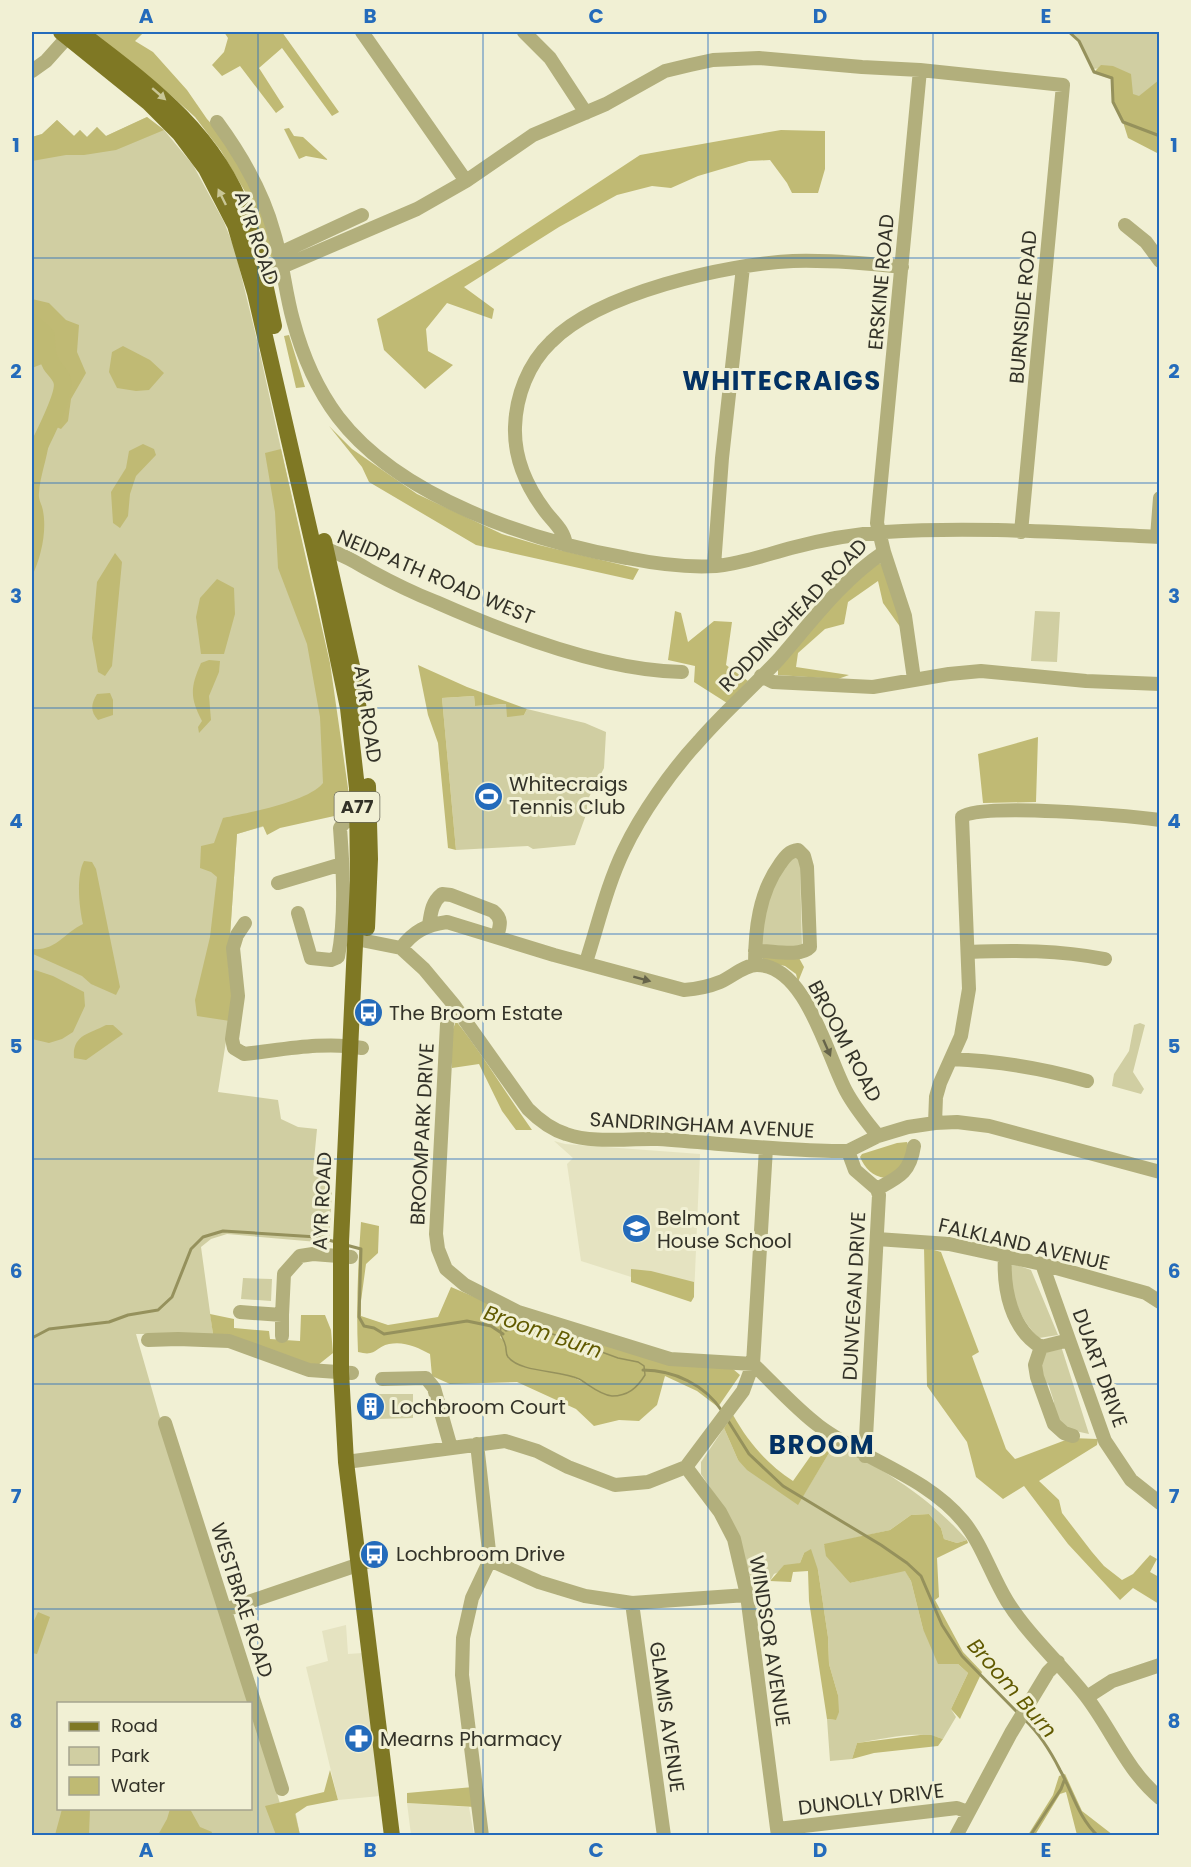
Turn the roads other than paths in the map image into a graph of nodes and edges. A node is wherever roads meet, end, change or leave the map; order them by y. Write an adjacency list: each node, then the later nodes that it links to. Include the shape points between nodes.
1 (362, 32): 8 (street)
2 (524, 32): 6 (street, via 550,58)
3 (70, 33): 5 (street); 16 (main road, AYR ROAD / A77, via 163,97 199,134 241,204)
4 (920, 70): 6 (street, via 759,58 713,60 665,72); 14 (street, ERSKINE ROAD); 19 (street, BURNSIDE ROAD, via 1062,85)
5 (32, 71)
6 (586, 113): 8 (street, via 533,135)
7 (217, 122): 11 (street, via 261,194)
8 (466, 181): 15 (street, via 400,217)
9 (362, 215): 11 (street)
10 (1125, 225): 12 (street, via 1146,242)
11 (280, 253): 15 (street)
12 (1160, 261)
13 (743, 267): 14 (street, via 818,261); 21 (street, via 681,280 599,310 562,332 538,356 517,405 517,450 525,478 564,534); 24 (street)
14 (902, 267): 18 (street, ERSKINE ROAD, via 877,523)
15 (282, 268): 16 (street); 21 (street, via 297,335 316,381 363,445 442,498 503,526)
16 (258, 278): 22 (main road, AYR ROAD / A77)
17 (1160, 498): 20 (street)
18 (880, 532): 19 (street, RODDINGHEAD ROAD); 23 (street, RODDINGHEAD ROAD); 24 (street)
19 (1021, 532): 20 (street, RODDINGHEAD ROAD)
20 (1158, 537)
21 (566, 545): 24 (street, via 671,566)
22 (320, 550): 25 (street, NEIDPATH ROAD WEST, via 342,555 404,588 483,622 559,649 626,666); 29 (main road, AYR ROAD / A77, via 350,691)
23 (884, 552): 26 (street, RODDINGHEAD ROAD, via 817,612); 27 (street, via 905,616)
24 (714, 566)
25 (682, 672)
26 (761, 676): 27 (street, via 772,682 873,687); 42 (street, RODDINGHEAD ROAD, via 692,748 641,820 614,874)
27 (914, 679): 28 (street, via 981,672)
28 (1160, 684)
29 (364, 818): 31 (street, via 348,820 340,828); 37 (main road, AYR ROAD / A77, via 370,891)
30 (1160, 820): 39 (street, via 1042,811 966,813 960,823)
31 (342, 864): 32 (street); 33 (street, via 338,957 310,958)
32 (278, 883)
33 (298, 913)
34 (245, 923): 44 (street, via 233,948 238,996 234,1048 244,1054)
35 (429, 925): 36 (street, via 447,922); 36 (street, via 437,898 451,895 499,916); 38 (street)
36 (497, 937): 42 (street)
37 (361, 940): 38 (street, SANDRINGHAM AVENUE); 44 (main road, AYR ROAD / A77)
38 (401, 948): 43 (street, SANDRINGHAM AVENUE)
39 (968, 952): 41 (street, via 1036,950); 45 (street, via 968,1006)
40 (755, 957): 40 (street, via 758,919 767,886 784,858 798,850 807,867 810,947 798,954 769,950); 42 (street, one-way to 40, via 684,990 719,982); 48 (street, BROOM ROAD, one-way to 48, via 788,977 797,988 846,1092)
41 (1105, 960)
42 (586, 962)
43 (454, 1005): 50 (street, SANDRINGHAM AVENUE, via 528,1109 552,1129 586,1139 654,1139); 65 (street, BROOMPARK DRIVE, via 447,1024 435,1234 446,1269 465,1285 518,1312 659,1356)
44 (356, 1047): 56 (main road, AYR ROAD / A77)
45 (951, 1059): 46 (street, via 1073,1070); 47 (street, via 936,1097)
46 (1087, 1081)
47 (935, 1123): 48 (street); 52 (street, via 989,1126)
48 (878, 1136): 51 (street, SANDRINGHAM AVENUE)
49 (914, 1146): 53 (street, via 912,1161 904,1173)
50 (765, 1148): 51 (street, SANDRINGHAM AVENUE); 65 (street)
51 (848, 1150): 53 (street, DUNVEGAN DRIVE, via 859,1175)
52 (1160, 1172)
53 (877, 1189): 54 (street, DUNVEGAN DRIVE)
54 (877, 1239): 55 (street, FALKLAND AVENUE, via 949,1244); 72 (street, DUNVEGAN DRIVE)
55 (1005, 1256): 57 (street, FALKLAND AVENUE); 64 (street, via 1006,1292 1021,1330)
56 (346, 1257): 60 (street, via 313,1254 300,1256 290,1265 284,1274); 66 (main road, AYR ROAD / A77)
57 (1042, 1264): 58 (street, FALKLAND AVENUE, via 1146,1293); 63 (street, DUART DRIVE)
58 (1160, 1302)
59 (240, 1312): 60 (street)
60 (282, 1315): 61 (street)
61 (282, 1336)
62 (148, 1340): 66 (street, via 229,1341 309,1370)
63 (1069, 1340): 64 (street); 75 (street, DUART DRIVE, via 1104,1441 1131,1480)
64 (1041, 1347): 69 (street, via 1035,1365 1043,1396 1054,1424)
65 (753, 1364): 72 (street, via 818,1426); 74 (street, via 743,1391)
66 (346, 1372): 73 (main road, AYR ROAD / A77)
67 (382, 1379): 71 (street, via 429,1380)
68 (165, 1423): 80 (street, WESTBRAE ROAD)
69 (1073, 1436)
70 (477, 1444): 71 (street); 74 (street, via 505,1441 615,1485 648,1482); 76 (street)
71 (451, 1448): 73 (street)
72 (865, 1456): 81 (street, via 914,1481 963,1521 1006,1600)
73 (352, 1462): 77 (main road, AYR ROAD / A77)
74 (686, 1467): 78 (street, WINDSOR AVENUE, via 720,1512 734,1539)
75 (1160, 1503)
76 (490, 1560): 79 (street, via 539,1582 585,1596); 91 (street, via 472,1598 463,1638 462,1675)
77 (364, 1563): 80 (street); 84 (main road, AYR ROAD / A77, via 374,1634 370,1664)
78 (747, 1594): 79 (street); 88 (street, WINDSOR AVENUE)
79 (632, 1603): 92 (street, GLAMIS AVENUE)
80 (225, 1610): 85 (street, WESTBRAE ROAD)
81 (1058, 1662): 83 (street); 87 (street, via 1041,1682)
82 (1160, 1665): 83 (street, via 1112,1681)
83 (1087, 1697): 86 (street, via 1139,1777)
84 (383, 1761): 89 (main road, AYR ROAD / A77); 90 (main road, AYR ROAD / A77, via 396,1791)
85 (282, 1789)
86 (1160, 1798)
87 (968, 1812): 88 (street, DUNOLLY DRIVE, via 957,1808); 93 (street)
88 (778, 1832)
89 (392, 1836)
90 (402, 1836)
91 (482, 1836)
92 (664, 1836)
93 (956, 1836)

